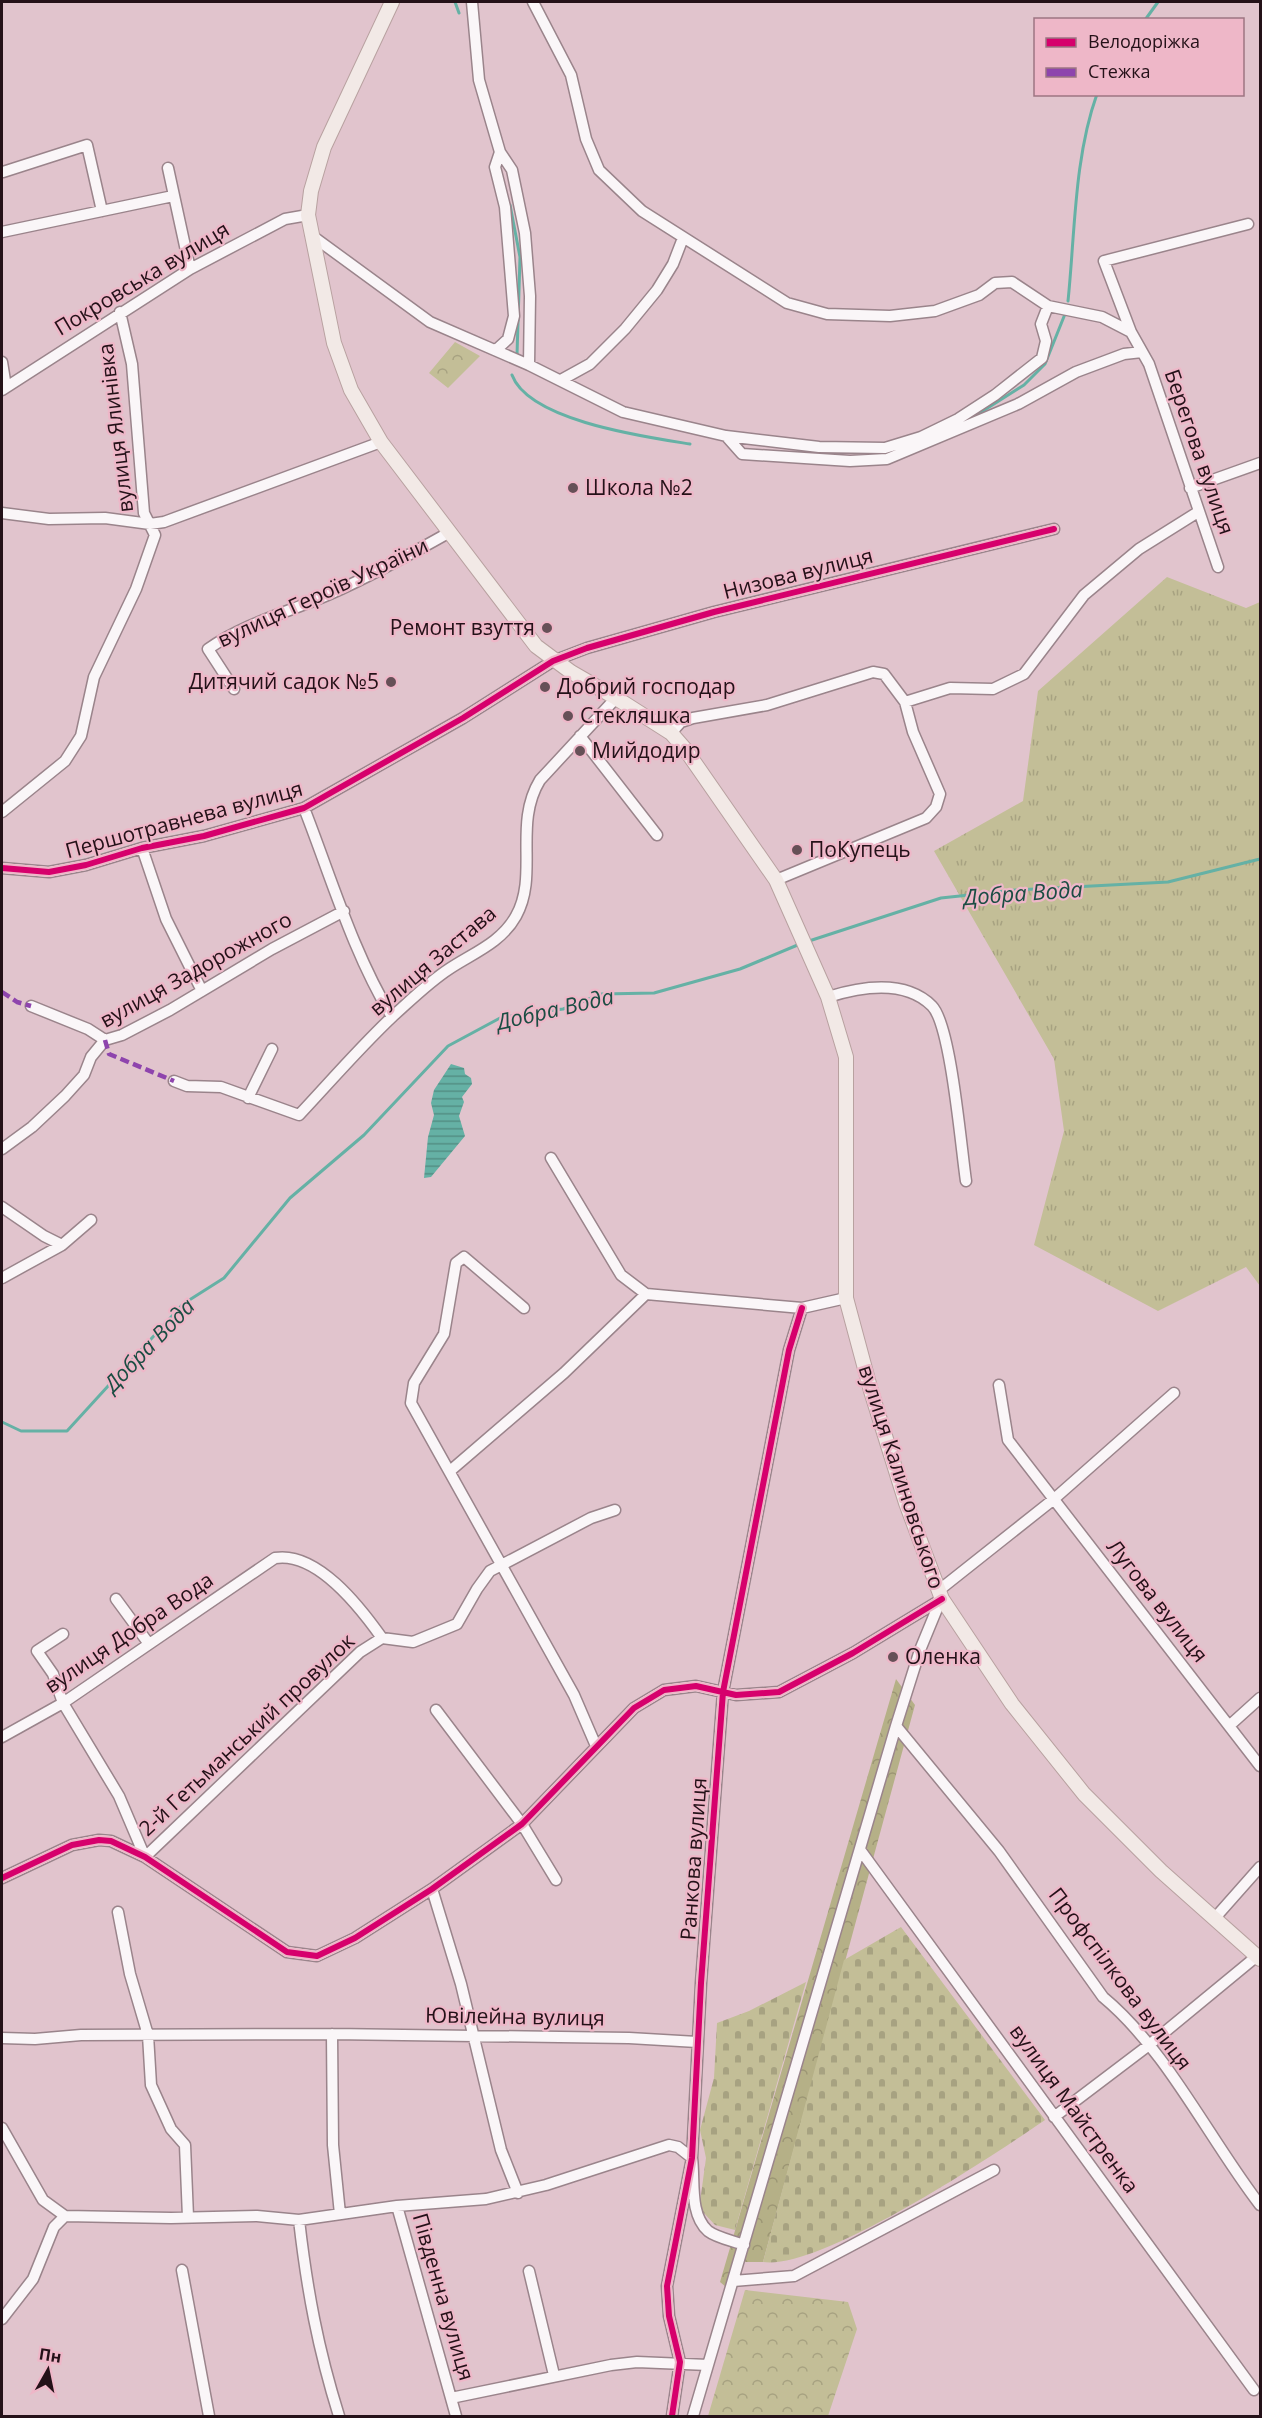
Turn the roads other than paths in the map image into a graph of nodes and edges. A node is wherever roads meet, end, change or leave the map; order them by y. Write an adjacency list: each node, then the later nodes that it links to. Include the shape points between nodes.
1 (392, 2): 9 (main road, вулиця Героїв України, via 324,147)
2 (472, 2): 4 (street, via 479,80)
3 (533, 2): 13 (street, via 571,75 586,139 599,170 642,211)
4 (500, 152): 18 (street, via 495,167 505,207 514,316 508,339); 21 (street, via 512,170 525,233 530,296)
5 (168, 168): 7 (street)
6 (3, 172): 8 (street, via 87,145)
7 (173, 196): 8 (street); 14 (street)
8 (102, 211): 11 (street)
9 (308, 215): 12 (main road, вулиця Героїв України); 14 (street, Покровська вулиця, via 285,219)
10 (1248, 224): 17 (street, Берегова вулиця, via 1104,261)
11 (2, 232)
12 (311, 235): 18 (street, Берегова вулиця, via 430,322); 27 (main road, вулиця Героїв України, via 334,343 351,390)
13 (683, 238): 15 (street, via 787,303 827,314 890,316 934,311 979,294 995,283 1012,282); 22 (street, via 657,290 625,329 590,364)
14 (190, 269): 16 (street, Покровська вулиця)
15 (1048, 306): 17 (street, via 1102,317); 25 (street, Берегова вулиця, via 1041,324 1046,341 1042,358 995,395)
16 (120, 312): 23 (street, Покровська вулиця); 32 (street, вулиця Ялинівка, via 132,364 140,484)
17 (1131, 332): 19 (street, Берегова вулиця)
18 (496, 350): 21 (street, Берегова вулиця)
19 (1142, 352): 26 (street, Берегова вулиця, via 1124,354 1076,372 1017,404); 29 (street, Берегова вулиця)
20 (2, 362): 23 (street)
21 (529, 364): 22 (street, Берегова вулиця)
22 (561, 380): 24 (street, Берегова вулиця, via 623,412)
23 (4, 388)
24 (726, 436): 25 (street, Берегова вулиця, via 819,447 885,448); 26 (street, Берегова вулиця, via 742,454 850,461 887,459)
25 (921, 437): 26 (street, Берегова вулиця)
26 (935, 440)
27 (381, 442): 32 (street); 34 (main road, вулиця Героїв України)
28 (1260, 463): 29 (street)
29 (1190, 488): 30 (street, Берегова вулиця)
30 (1198, 512): 35 (street, Берегова вулиця); 39 (street, via 1139,549 1084,595 1024,674 993,689 950,688)
31 (2, 513): 32 (street, via 50,519 105,518)
32 (150, 525): 43 (street, вулиця Ялинівка, via 155,535 136,589 94,677 81,736 65,761)
33 (1054, 529): 36 (street, Низова вулиця, via 714,612)
34 (450, 532): 36 (main road, вулиця Героїв України, via 536,646); 37 (street, вулиця Героїв України, via 331,594 228,635 208,649)
35 (1218, 567)
36 (553, 661): 38 (main road, вулиця Героїв України); 42 (street, Першотравнева вулиця, via 453,724)
37 (234, 689)
38 (616, 698): 40 (main road, вулиця Героїв України); 41 (street, вулиця Застава)
39 (906, 702): 40 (street, via 884,674 873,672 767,705 693,718 681,722); 47 (street, via 913,732 940,794 936,807 926,818)
40 (671, 733): 47 (main road, вулиця Героїв України)
41 (580, 736): 44 (street); 53 (street, вулиця Застава, via 533,791 526,819 525,896 515,918 490,944 449,969)
42 (304, 808): 45 (street, Першотравнева вулиця, via 204,836); 48 (street)
43 (2, 812)
44 (657, 836)
45 (142, 848): 46 (street, Першотравнева вулиця, via 86,866 49,872); 50 (street, via 166,919)
46 (2, 868)
47 (776, 880): 49 (main road, вулиця Героїв України)
48 (344, 911): 50 (street, вулиця Задорожного); 53 (street, via 379,996)
49 (807, 952): 51 (main road, вулиця Калиновського)
50 (202, 991): 54 (street, вулиця Задорожного, via 122,1035)
51 (828, 997): 60 (street, via 856,989 897,990 917,995 933,1006 945,1033); 66 (main road, вулиця Калиновського, via 846,1057)
52 (31, 1006): 54 (street)
53 (392, 1017): 57 (street, вулиця Застава, via 299,1115)
54 (105, 1040): 58 (street, вулиця Задорожного, via 91,1057 84,1075 65,1096)
55 (272, 1049): 57 (street)
56 (174, 1081): 57 (street, via 187,1086 221,1087)
57 (248, 1098)
58 (2, 1149)
59 (551, 1158): 65 (street, via 621,1275)
60 (966, 1180)
61 (2, 1207): 63 (street)
62 (91, 1220): 63 (street)
63 (62, 1245): 64 (street)
64 (2, 1278)
65 (646, 1294): 68 (street); 71 (street, via 564,1373)
66 (846, 1298): 68 (street); 75 (main road, вулиця Калиновського, via 874,1402)
67 (524, 1308): 71 (street, via 464,1257 456,1263 444,1334 411,1393 415,1413)
68 (802, 1308): 80 (street, Ранкова вулиця, via 789,1350)
69 (999, 1385): 72 (street, Лугова вулиця, via 1008,1440)
70 (1174, 1393): 72 (street)
71 (450, 1471): 74 (street)
72 (1054, 1499): 75 (street); 85 (street, Лугова вулиця)
73 (615, 1510): 74 (street, 2-й Гетьманський провулок, via 591,1518)
74 (503, 1565): 78 (street, 2-й Гетьманський провулок, via 490,1572 457,1624 413,1642); 87 (street, via 574,1695)
75 (940, 1595): 80 (street, via 853,1653 779,1692); 84 (street); 97 (main road, вулиця Калиновського, via 1012,1704 1084,1794)
76 (116, 1599): 79 (street)
77 (63, 1634): 82 (street, via 37,1651 53,1674)
78 (382, 1638): 79 (street, вулиця Добра Вода, via 359,1606 321,1572 288,1556 275,1558); 91 (street, 2-й Гетьманський провулок, via 360,1652)
79 (149, 1644): 82 (street, вулиця Добра Вода)
80 (723, 1692): 87 (street, via 696,1686 664,1690 634,1708); 103 (street, Ранкова вулиця)
81 (1260, 1698): 85 (street)
82 (63, 1703): 86 (street, вулиця Добра Вода); 91 (street, via 119,1796)
83 (436, 1710): 89 (street)
84 (896, 1726): 90 (street); 104 (street, Профспілкова вулиця, via 999,1851 1103,1997)
85 (1229, 1726): 88 (street, Лугова вулиця)
86 (2, 1737)
87 (596, 1746): 89 (street)
88 (1260, 1766)
89 (522, 1824): 94 (street); 95 (street)
90 (861, 1851): 105 (street, вулиця Майстренка); 116 (street)
91 (146, 1857): 93 (street, via 111,1840 99,1840 72,1845); 95 (street, via 287,1952 317,1956 354,1938)
92 (1260, 1867): 97 (street)
93 (2, 1878)
94 (556, 1880)
95 (432, 1888): 101 (street)
96 (118, 1912): 100 (street, via 130,1974)
97 (1214, 1919): 98 (main road, вулиця Калиновського)
98 (1259, 1958): 104 (street)
99 (332, 2034): 100 (street, Ювілейна вулиця); 101 (street, Ювілейна вулиця); 112 (street, via 333,2145)
100 (148, 2035): 102 (street, Ювілейна вулиця); 114 (street, via 151,2085 171,2129 185,2145)
101 (475, 2036): 103 (street, Ювілейна вулиця); 109 (street, via 501,2150)
102 (2, 2038)
103 (697, 2042): 107 (street, Ранкова вулиця)
104 (1149, 2044): 105 (street); 110 (street, Профспілкова вулиця)
105 (1054, 2116): 124 (street, вулиця Майстренка)
106 (2, 2128): 113 (street, via 43,2200)
107 (692, 2158): 109 (street, via 669,2145); 116 (street, via 695,2209 700,2220 709,2232); 121 (street, Ранкова вулиця, via 667,2286 669,2316)
108 (994, 2170): 119 (street, via 794,2276)
109 (518, 2193): 111 (street)
110 (1260, 2205)
111 (397, 2206): 112 (street); 125 (street, Південна вулиця)
112 (340, 2214): 115 (street)
113 (65, 2216): 114 (street); 120 (street, via 54,2227 33,2278)
114 (188, 2217): 115 (street)
115 (299, 2220): 127 (street, via 317,2341)
116 (744, 2245): 119 (street)
117 (182, 2270): 126 (street)
118 (529, 2271): 123 (street)
119 (733, 2281): 122 (street)
120 (2, 2319)
121 (680, 2362): 122 (street, Південна вулиця); 123 (street, Південна вулиця, via 637,2362); 129 (street, Ранкова вулиця)
122 (708, 2366): 130 (street)
123 (554, 2374): 125 (street, Південна вулиця)
124 (1254, 2390)
125 (451, 2398): 128 (street, Південна вулиця)
126 (209, 2416)
127 (339, 2416)
128 (456, 2416)
129 (672, 2416)
130 (693, 2416)

